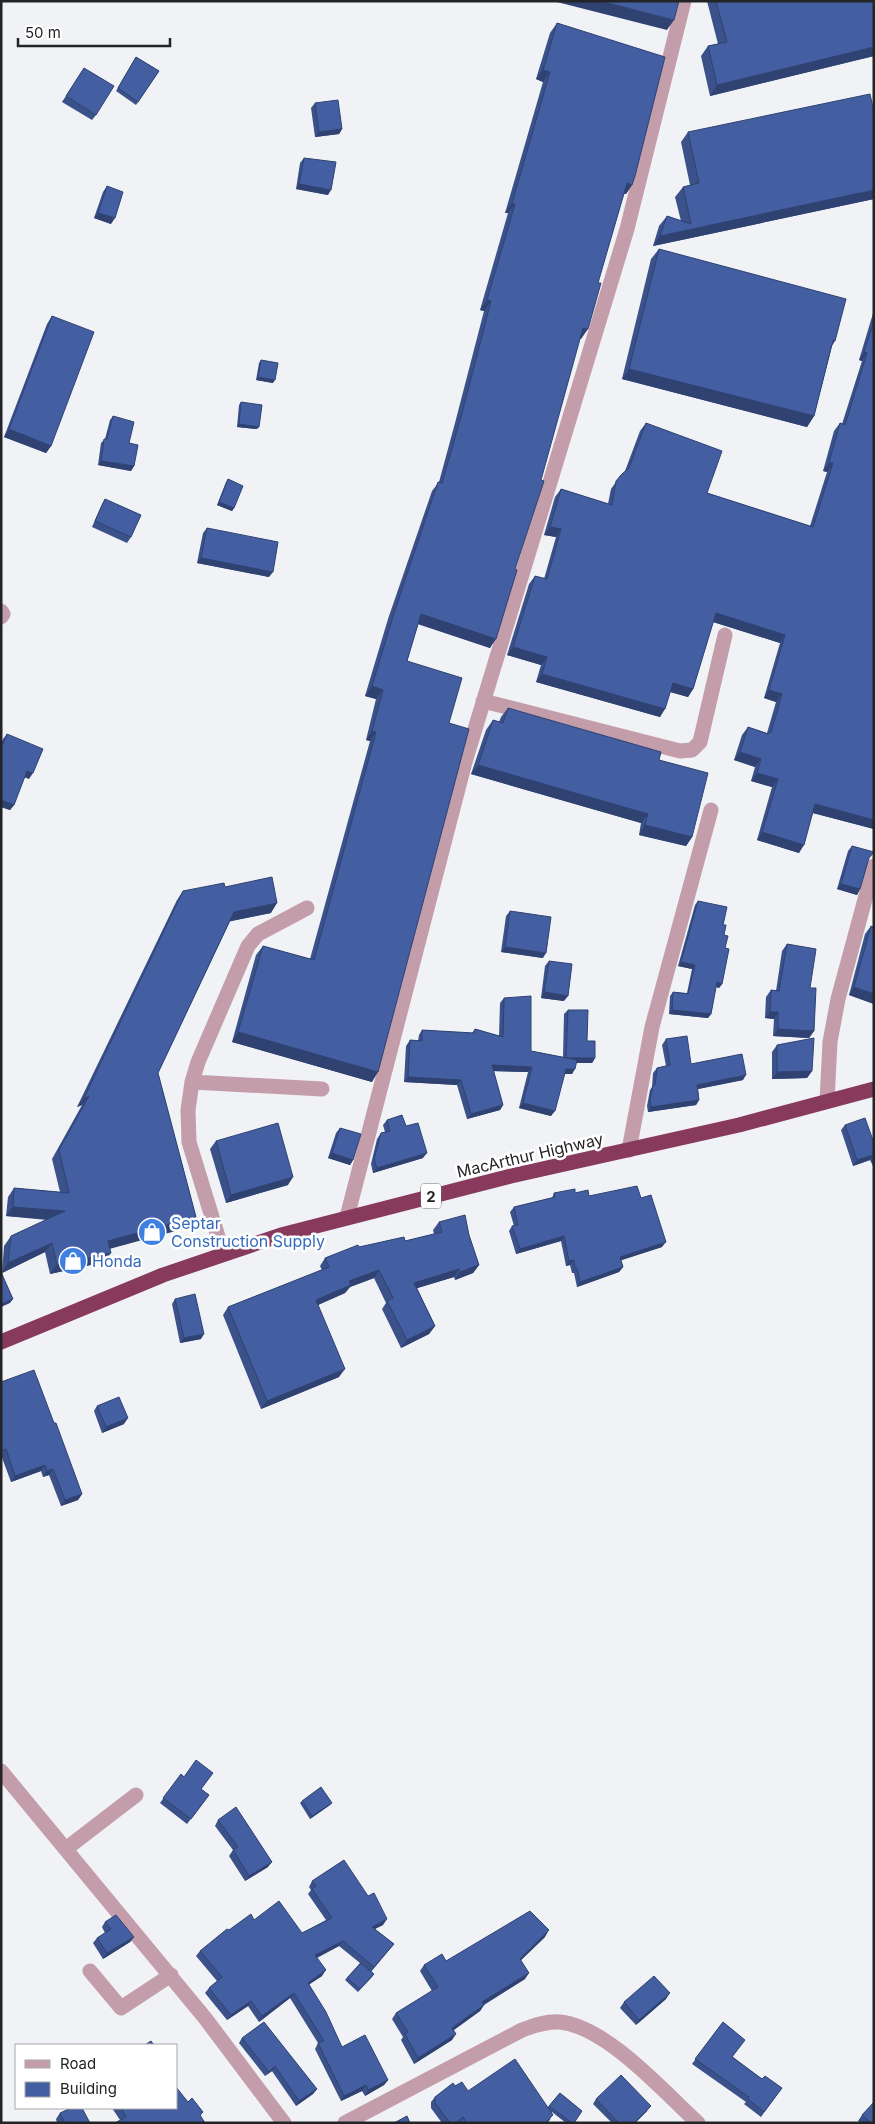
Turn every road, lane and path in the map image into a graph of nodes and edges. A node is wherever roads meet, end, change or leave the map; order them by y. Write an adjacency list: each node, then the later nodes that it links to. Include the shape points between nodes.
1 (684, 1): 5 (street, via 627,229)
2 (1, 611): 3 (street)
3 (1, 617)
4 (725, 635): 5 (street, via 700,742 692,750 680,751)
5 (483, 701): 14 (street)
6 (711, 810): 13 (street, via 652,1027)
7 (874, 866): 12 (street, via 838,999 830,1042)
8 (307, 908): 9 (street, via 258,934 248,946)
9 (192, 1082): 10 (street); 15 (street, via 188,1110 189,1142)
10 (322, 1089)
11 (874, 1089): 12 (highway, MacArthur Highway / 2)
12 (826, 1101): 13 (highway, MacArthur Highway / 2)
13 (629, 1150): 14 (highway, MacArthur Highway / 2)
14 (347, 1217): 15 (highway, MacArthur Highway / 2)
15 (223, 1253): 16 (highway, MacArthur Highway / 2)
16 (1, 1342)
17 (1, 1771): 19 (street)
18 (136, 1795): 19 (street)
19 (67, 1848): 21 (street)
20 (90, 1971): 21 (street, via 121,2008)
21 (170, 1975): 22 (street)
22 (284, 2123)
23 (345, 2123): 24 (street, via 522,2030 542,2023 559,2022 577,2025 614,2046)
24 (698, 2123)

